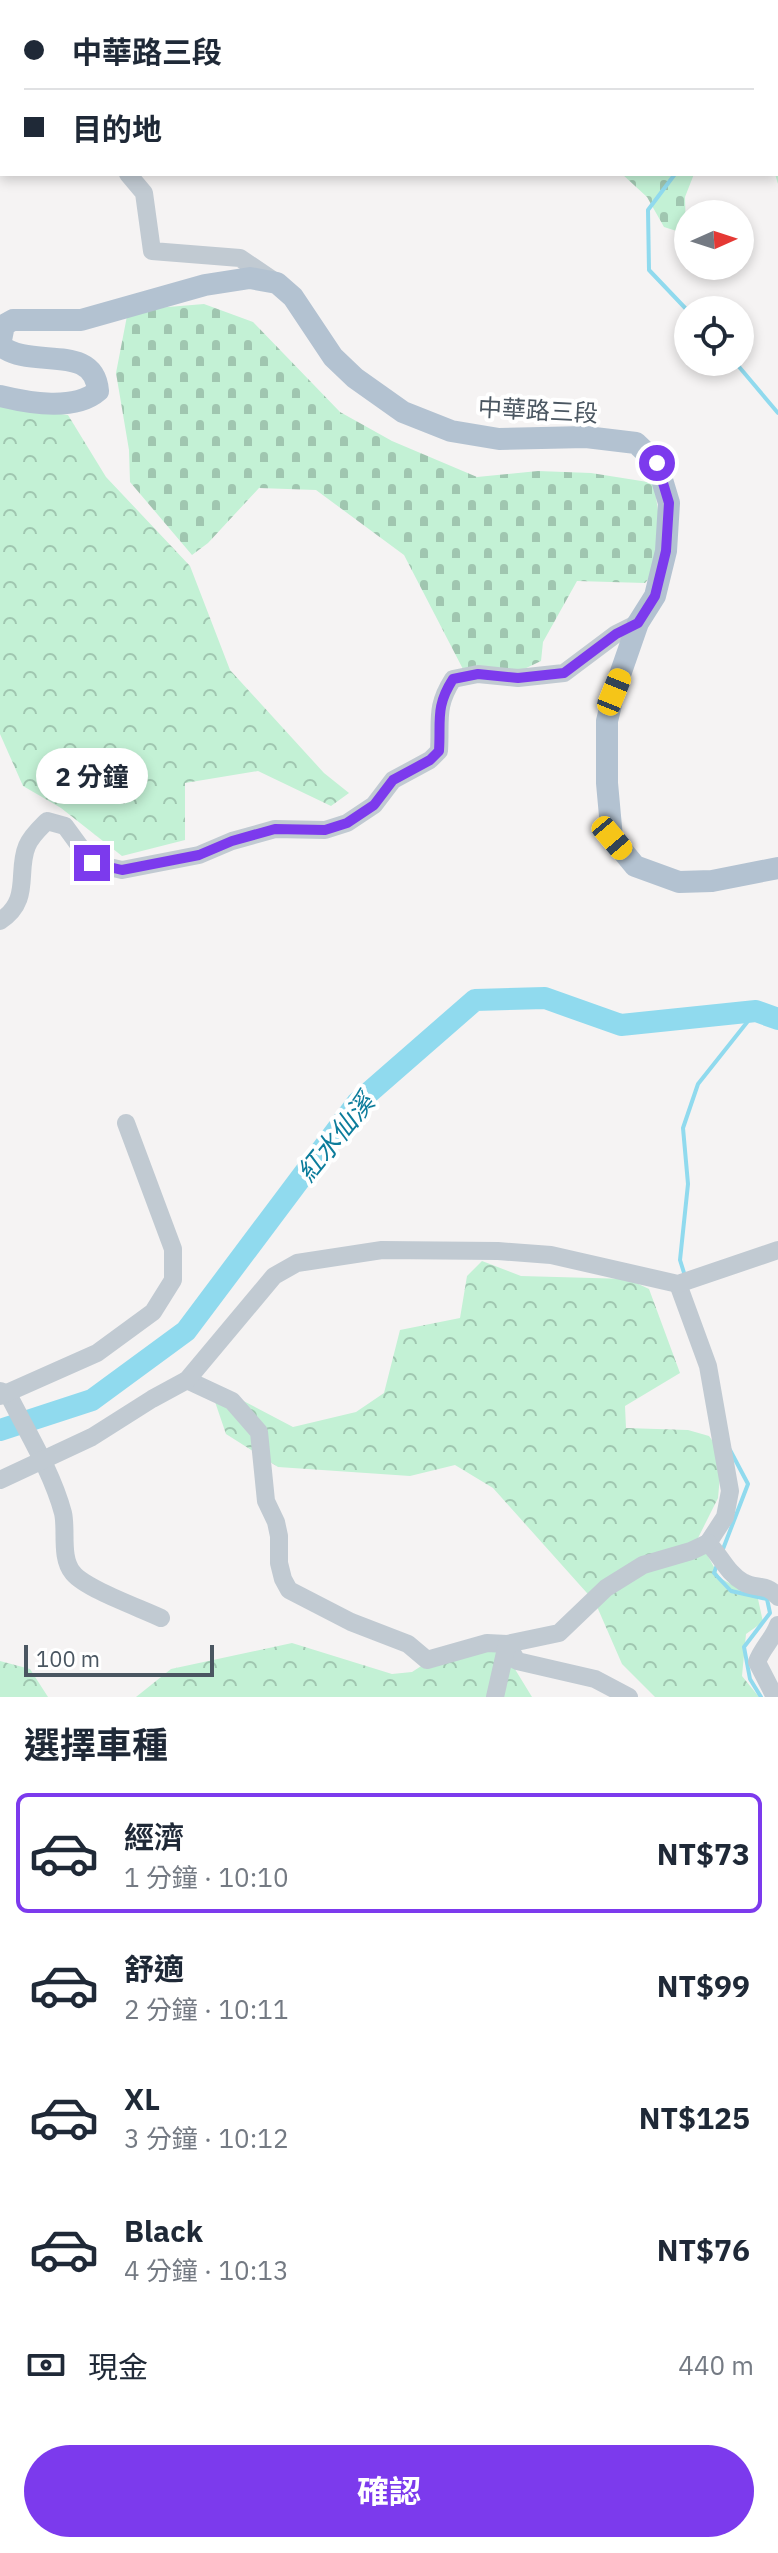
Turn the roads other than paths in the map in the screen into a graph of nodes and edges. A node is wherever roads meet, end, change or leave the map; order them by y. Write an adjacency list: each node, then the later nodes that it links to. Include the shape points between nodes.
1 (130, 176): 2 (street, via 144,193 152,251 240,258)
2 (277, 283): 3 (main road, via 250,278 205,285 81,320 13,320 0,336 0,345 10,354 80,363 97,376 98,391 75,401 44,403); 4 (main road, 中華路三段, via 293,297 333,357 403,412 451,431 499,439 586,437 636,443 657,463 669,503 666,551 655,596)
3 (0, 396)
4 (638, 623): 5 (main road, 中華路三段, via 607,721 612,838 635,866 679,882); 6 (street, via 564,673 453,679 437,715 439,751 393,780 374,805 347,823 325,830 275,829 199,855 122,870 92,863 65,826 47,821 26,848 24,883 15,907)
5 (778, 868)
6 (0, 921)
7 (126, 1123): 11 (street, via 173,1249 173,1280 153,1312 97,1353)
8 (778, 1250): 9 (street)
9 (684, 1282): 10 (street, via 551,1255 498,1251 382,1250 297,1263 274,1276); 14 (street, via 708,1366 730,1491)
10 (187, 1380): 12 (street); 18 (street, via 232,1401 259,1432 266,1501 276,1522 281,1571 289,1590 408,1644 427,1660 487,1643)
11 (3, 1394): 12 (street)
12 (41, 1462): 13 (street); 16 (street, via 63,1513 71,1572)
13 (0, 1480)
14 (712, 1547): 15 (street, via 746,1584 764,1586); 18 (street, via 643,1565 606,1588 559,1633)
15 (778, 1597)
16 (161, 1618)
17 (778, 1625): 21 (street, via 757,1662)
18 (507, 1644): 19 (street); 20 (street, via 517,1661 595,1679)
19 (495, 1697)
20 (629, 1697)
21 (775, 1697)

